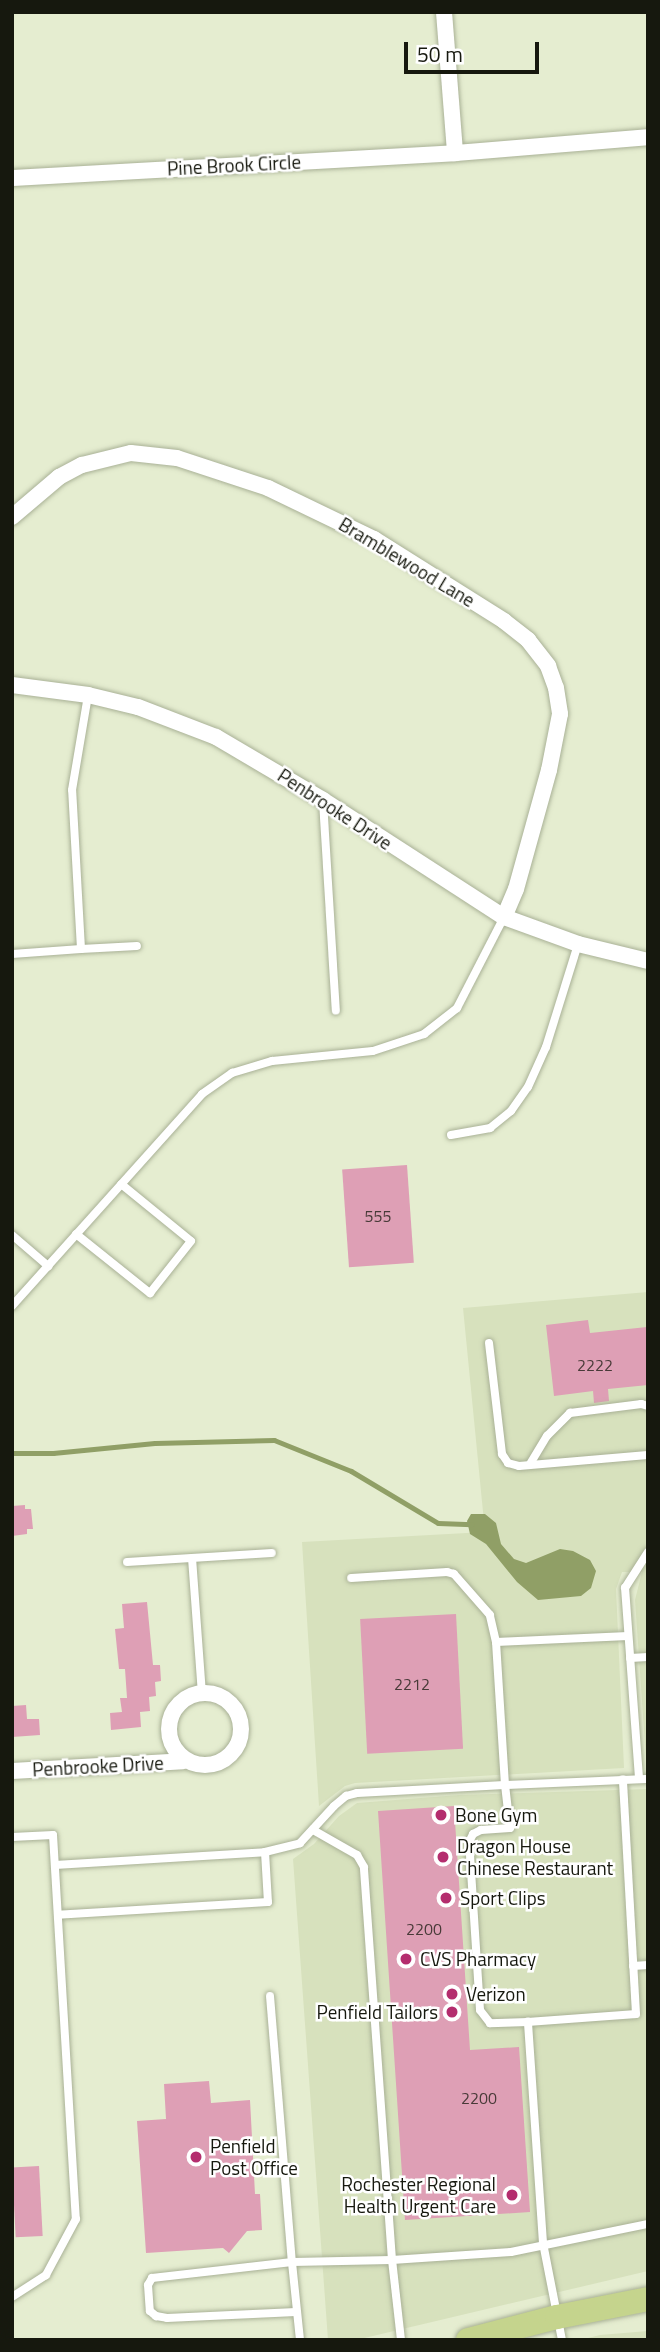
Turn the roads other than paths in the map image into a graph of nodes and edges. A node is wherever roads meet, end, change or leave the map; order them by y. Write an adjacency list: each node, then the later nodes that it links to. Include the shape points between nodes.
1 (444, 12): 3 (street)
2 (648, 137): 3 (street, Pine Brook Circle)
3 (455, 153): 4 (street, Pine Brook Circle)
4 (12, 178)
5 (12, 517): 9 (street, Bramblewood Lane, via 59,477 82,465 131,453 177,458 268,488 374,539 528,640 548,666 560,714 550,770)
6 (12, 685): 7 (street, Penbrooke Drive)
7 (88, 695): 8 (street, Penbrooke Drive, via 138,707 216,737); 12 (lane, via 72,790)
8 (323, 800): 9 (street, Penbrooke Drive); 15 (lane)
9 (504, 917): 10 (street, Penbrooke Drive); 17 (lane, via 457,1008 424,1034 373,1051 272,1061 232,1073 202,1094)
10 (579, 944): 14 (street, Penbrooke Drive); 16 (lane, via 546,1047 528,1087 511,1111 490,1128)
11 (137, 946): 12 (lane)
12 (81, 949): 13 (lane)
13 (12, 954)
14 (648, 961)
15 (336, 1012)
16 (450, 1135)
17 (121, 1184): 18 (lane); 18 (lane, via 191,1241 150,1293)
18 (76, 1234): 20 (lane)
19 (12, 1235): 20 (lane)
20 (48, 1266): 21 (lane)
21 (12, 1306)
22 (489, 1343): 25 (lane, via 502,1454 508,1463)
23 (648, 1406): 25 (lane, via 570,1413 547,1436)
24 (648, 1455): 25 (lane)
25 (530, 1464)
26 (648, 1552): 31 (lane, via 625,1588)
27 (272, 1553): 28 (lane)
28 (192, 1558): 29 (lane); 35 (lane)
29 (127, 1562)
30 (351, 1578): 32 (lane, via 454,1574 490,1615)
31 (628, 1636): 32 (lane); 34 (lane)
32 (496, 1642): 40 (lane)
33 (648, 1657): 34 (lane)
34 (630, 1658): 39 (lane)
35 (202, 1693): 36 (street, Penbrooke Drive, via 179,1703 169,1726 169,1738); 36 (street, Penbrooke Drive, via 213,1693 233,1706 239,1716 240,1739 217,1764)
36 (183, 1761): 37 (street, Penbrooke Drive)
37 (12, 1771)
38 (623, 1779): 39 (lane); 40 (lane); 47 (lane)
39 (643, 1779)
40 (505, 1785): 41 (lane, via 358,1793 346,1796); 51 (lane, via 510,1828 481,1830 469,1842 480,2010 490,2023)
41 (313, 1830): 43 (lane, via 300,1843); 54 (lane, via 357,1855 364,1867)
42 (12, 1837): 44 (lane, via 53,1835)
43 (265, 1852): 44 (lane); 45 (lane, via 268,1902)
44 (55, 1865): 45 (lane)
45 (58, 1915): 56 (lane, via 76,2219 46,2275)
46 (648, 1965): 47 (lane)
47 (634, 1966): 49 (lane)
48 (270, 1996): 55 (lane)
49 (636, 2014): 50 (lane); 51 (lane)
50 (648, 2014)
51 (528, 2022): 53 (lane)
52 (648, 2224): 53 (lane)
53 (543, 2243): 54 (lane, via 511,2252); 59 (lane)
54 (392, 2260): 55 (lane); 61 (lane)
55 (292, 2263): 58 (lane); 58 (lane, via 152,2278 148,2284 150,2311 167,2318)
56 (12, 2297)
57 (648, 2299): 59 (main road)
58 (296, 2312): 60 (lane)
59 (559, 2328): 62 (main road)
60 (300, 2340)
61 (401, 2340)
62 (468, 2340)

